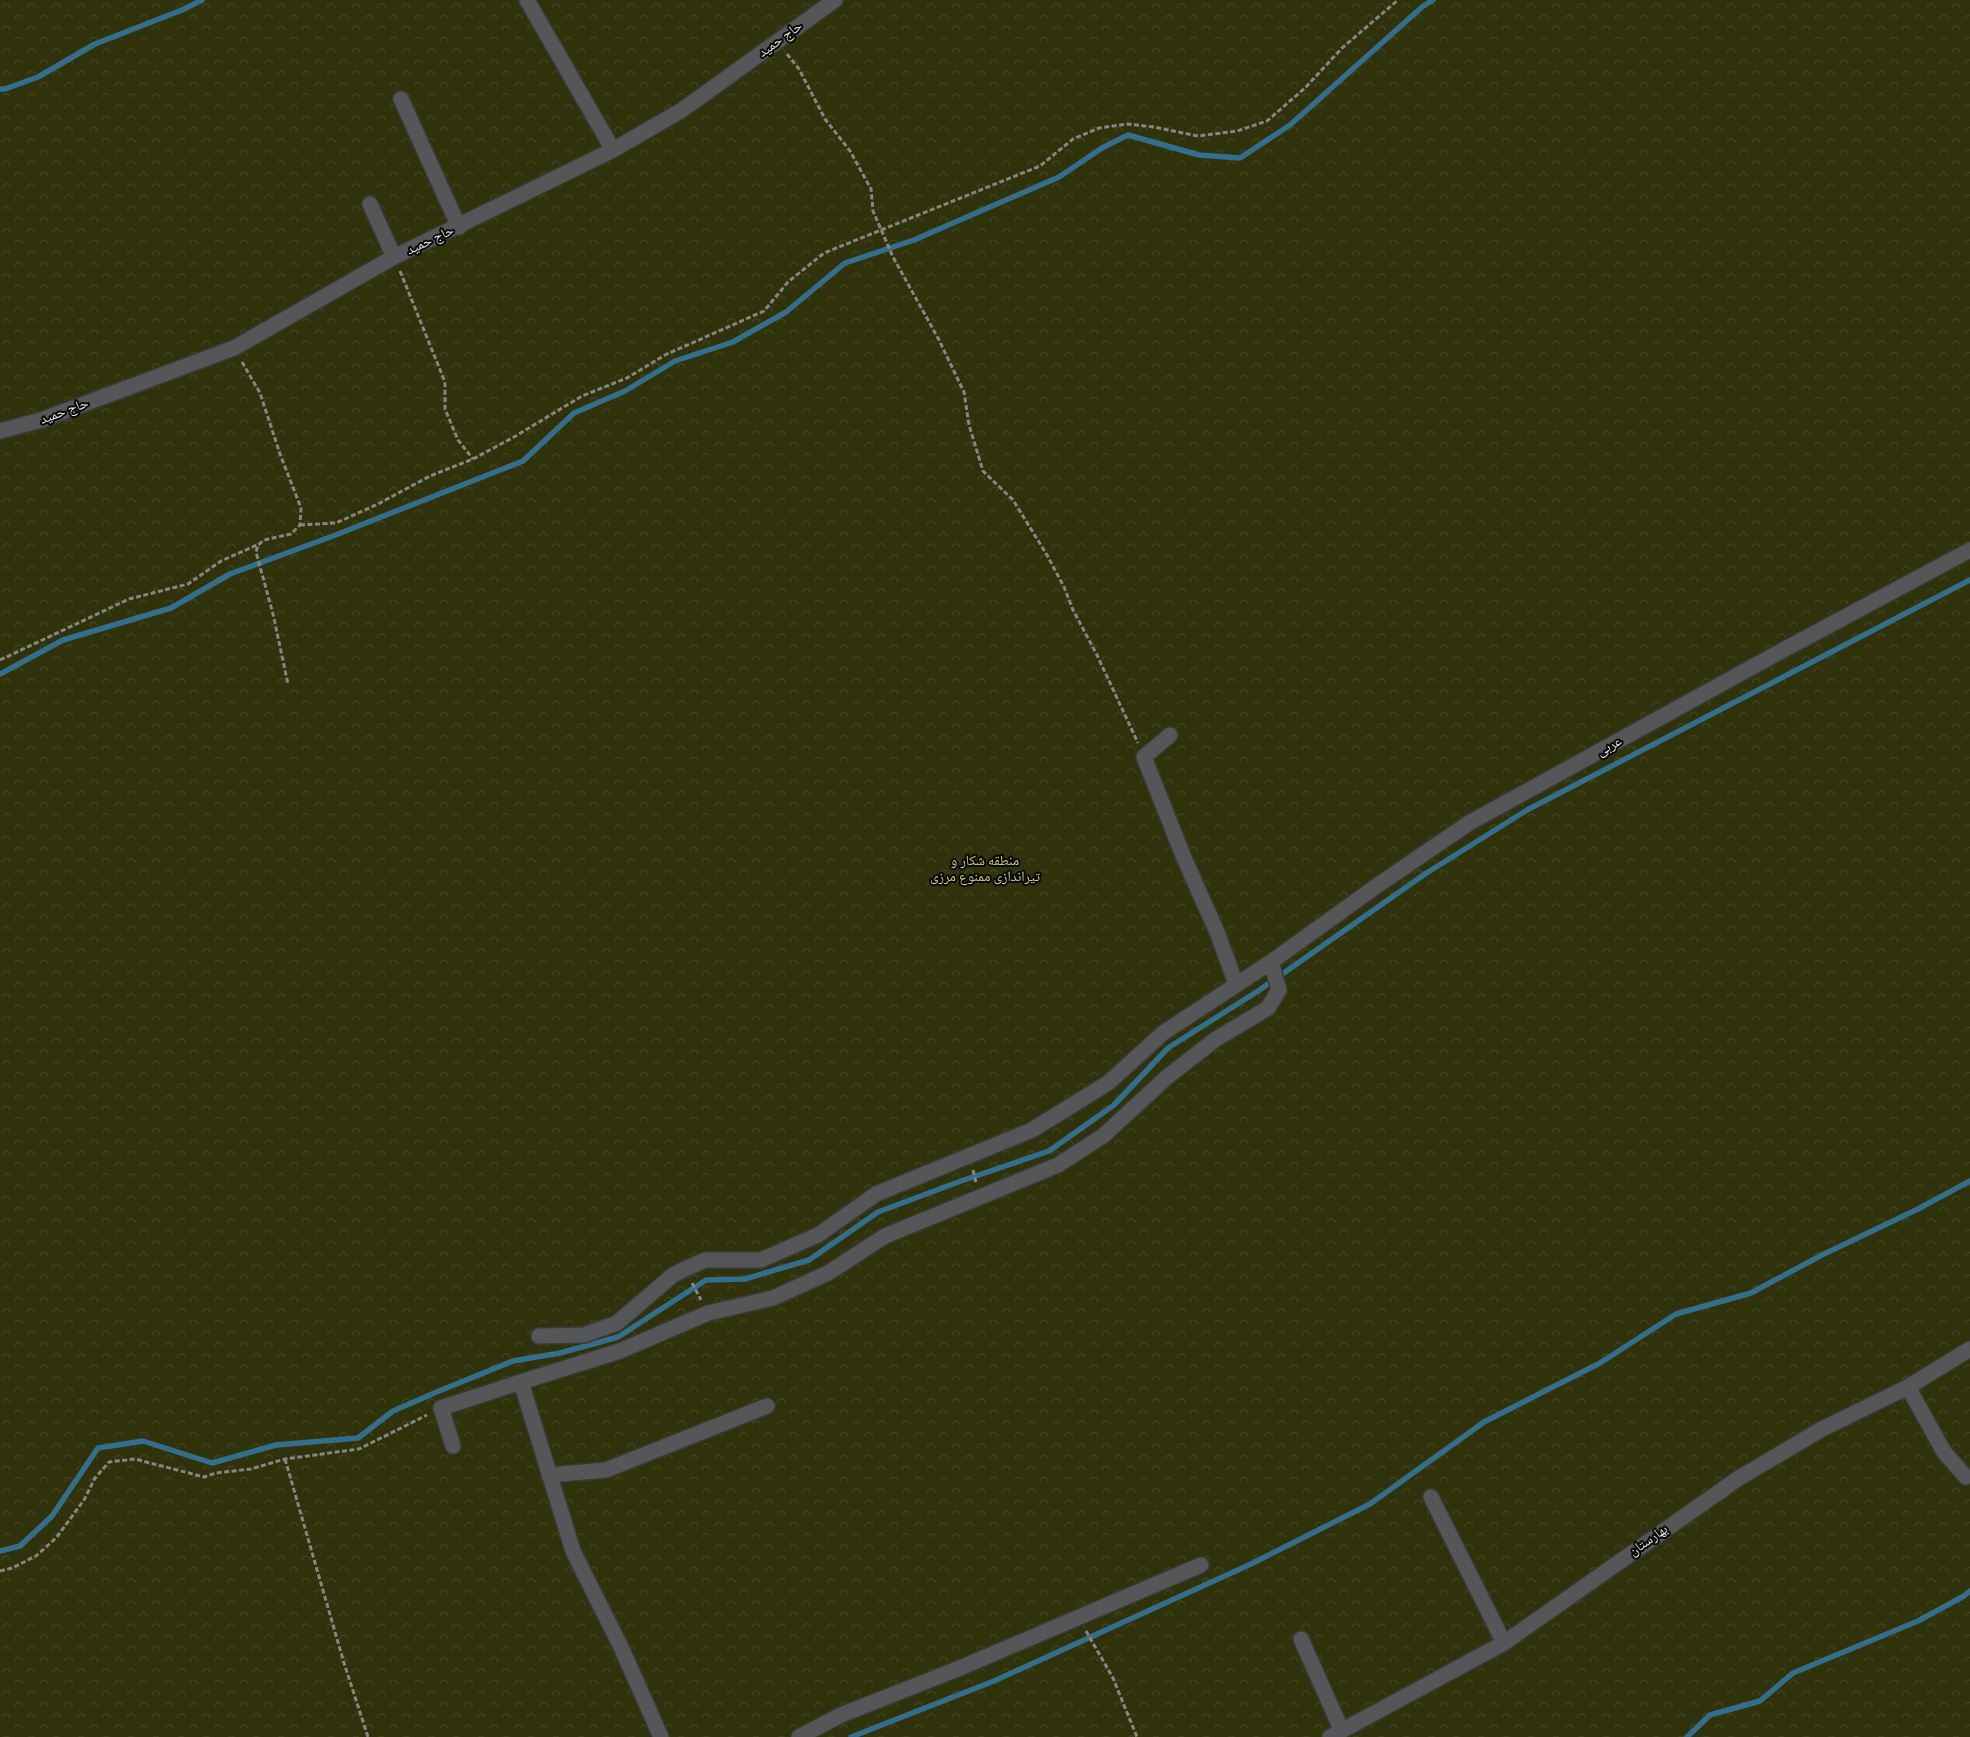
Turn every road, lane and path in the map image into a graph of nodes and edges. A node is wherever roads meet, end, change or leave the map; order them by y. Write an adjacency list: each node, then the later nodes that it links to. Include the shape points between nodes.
1 (527, 0): 6 (street)
2 (835, 0): 4 (street, حاج حمید)
3 (1398, 0): 9 (path, via 1342,48 1305,88 1267,121 1237,131 1198,136 1128,124 1099,128 1073,139 1040,166)
4 (777, 42): 6 (street, حاج حمید, via 682,110); 9 (path, via 799,69 825,119 850,151 871,189 873,211)
5 (401, 99): 8 (street)
6 (613, 150): 8 (street, حاج حمید)
7 (370, 204): 10 (street)
8 (459, 226): 10 (street, حاج حمید)
9 (881, 231): 13 (path, via 824,253 788,282 764,310 665,355 627,378 582,396); 20 (path, via 964,392 969,425 983,471 1013,500 1047,555)
10 (394, 257): 11 (street, حاج حمید); 13 (path, via 445,382 445,409 458,440)
11 (234, 348): 12 (street, حاج حمید, via 41,420); 14 (path, via 260,393 301,508)
12 (0, 431)
13 (473, 459): 14 (path, via 430,476 336,523)
14 (300, 525): 15 (path, via 291,534 264,540)
15 (258, 545): 17 (path, via 221,561 188,584 129,599); 18 (path, via 256,552)
16 (1970, 550): 21 (street, عربی, via 1469,823 1378,885)
17 (0, 660)
18 (288, 684)
19 (1170, 735): 20 (street)
20 (1144, 757): 22 (street)
21 (1272, 966): 22 (street, عربی); 29 (street, via 1279,990 1268,1008 1216,1039 1167,1077 1103,1136 1058,1165 885,1236 828,1273 773,1298 708,1313 620,1352)
22 (1236, 984): 27 (street, عربی, via 1163,1033 1108,1083 1032,1130 876,1194 818,1235 761,1260 705,1260 692,1266 673,1275 617,1323 584,1335)
23 (972, 1168): 24 (path)
24 (977, 1185)
25 (689, 1277): 26 (path)
26 (701, 1299)
27 (539, 1336)
28 (1970, 1349): 30 (street, بهارستان)
29 (521, 1382): 32 (street); 35 (street)
30 (1908, 1387): 36 (street, via 1944,1452); 42 (street, بهارستان, via 1822,1429 1739,1478)
31 (767, 1406): 35 (street, via 606,1470)
32 (442, 1408): 33 (street); 34 (path, via 359,1449)
33 (453, 1446)
34 (285, 1459): 39 (path, via 251,1470 204,1477 135,1459 109,1462 56,1538 36,1556); 44 (path)
35 (549, 1475): 45 (street, via 573,1551)
36 (1966, 1477)
37 (1431, 1497): 42 (street)
38 (1202, 1565): 46 (street, via 960,1668 842,1714)
39 (0, 1571)
40 (1084, 1628): 47 (path, via 1113,1678)
41 (1301, 1639): 43 (street)
42 (1504, 1643): 43 (street, بهارستان)
43 (1336, 1734)
44 (368, 1737)
45 (661, 1737)
46 (799, 1737)
47 (1137, 1737)

